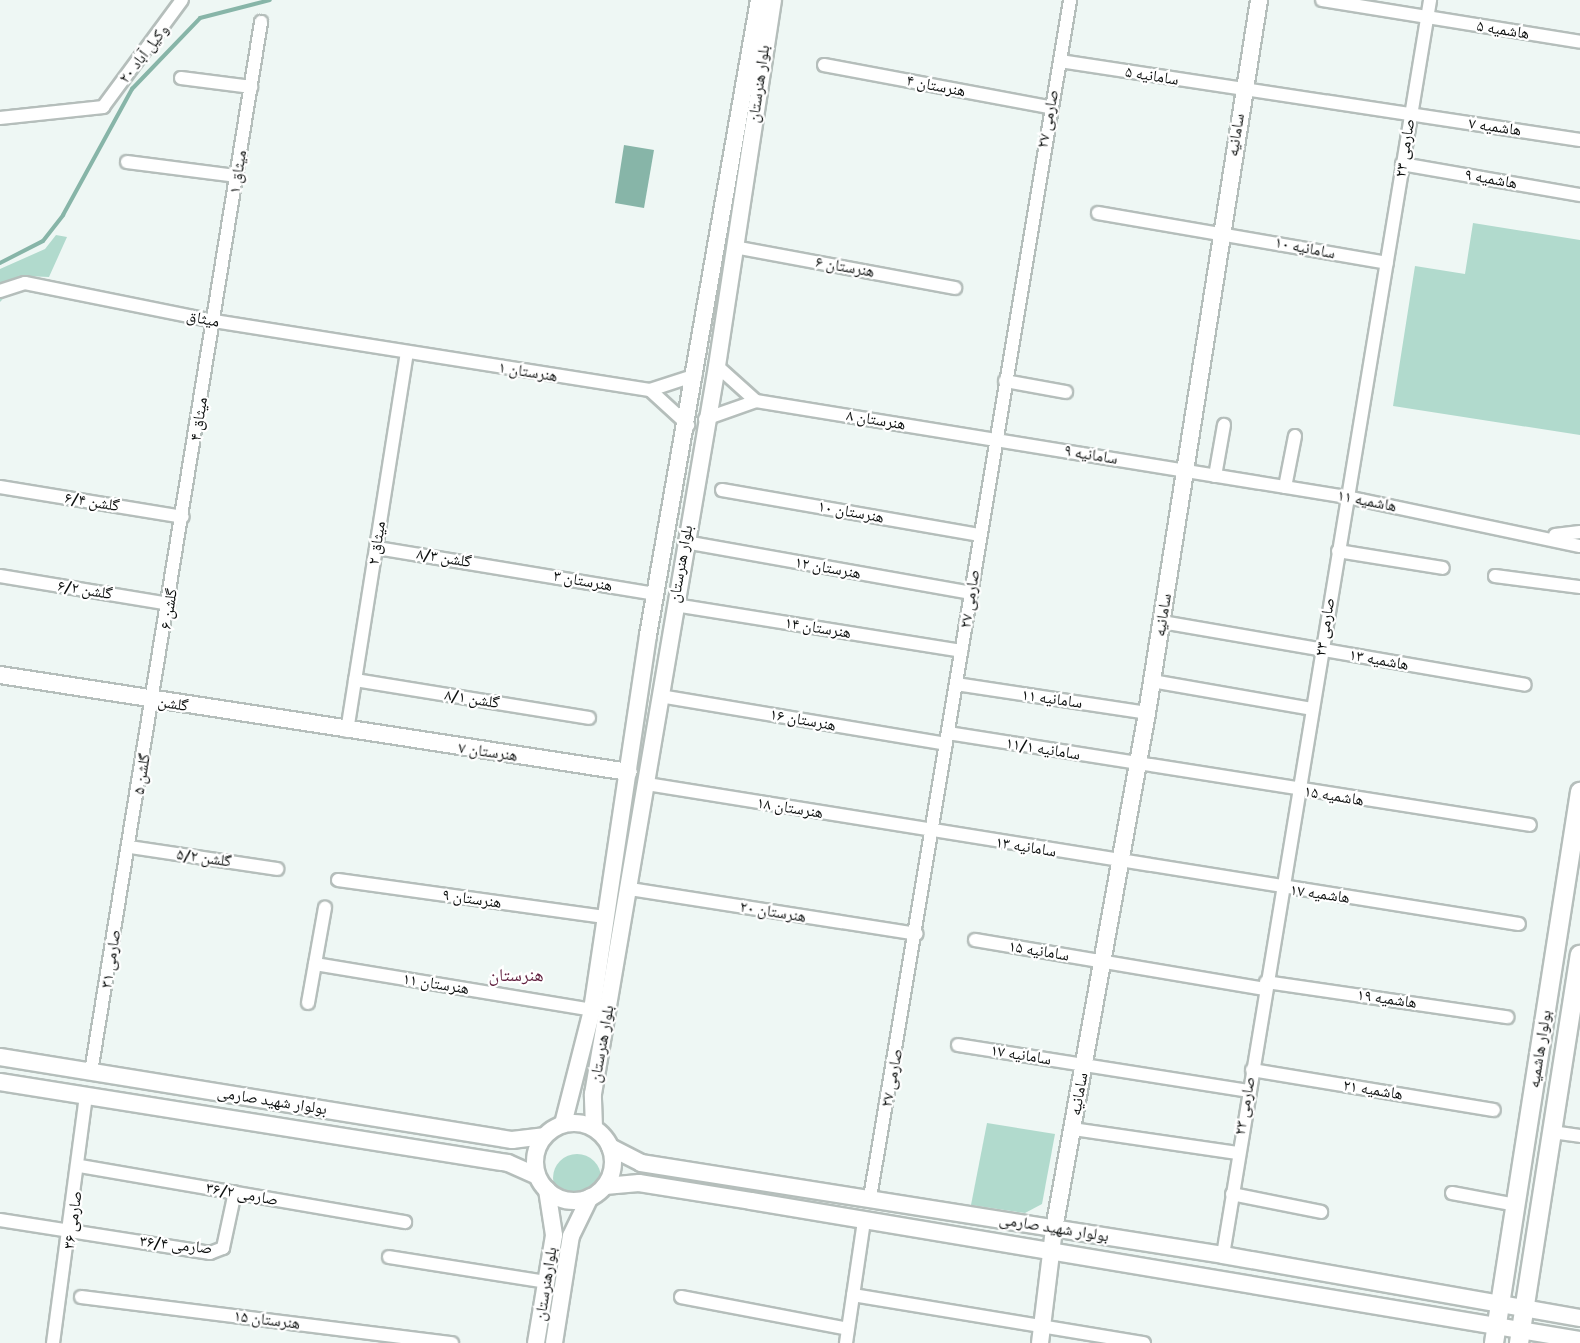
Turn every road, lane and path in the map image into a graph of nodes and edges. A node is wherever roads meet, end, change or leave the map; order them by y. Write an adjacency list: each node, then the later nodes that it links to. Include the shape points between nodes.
1 (182, 0): 18 (street, ۲۰ وکیل آباد, via 103,106)
2 (759, 0): 28 (main road, بلوار هنرستان)
3 (773, 0): 26 (main road, بلوار هنرستان)
4 (1070, 0): 11 (street, صارمی ۲۷)
5 (1259, 0): 15 (main road, سامانیه)
6 (1322, 0): 8 (street, هاشمیه ۵)
7 (1430, 0): 8 (street, صارمی ۲۳)
8 (1427, 17): 10 (street, هاشمیه ۵); 17 (street, صارمی ۲۳)
9 (261, 22): 14 (street, میثاق ۱)
10 (1580, 42)
11 (1060, 61): 15 (street, سامانیه ۵); 16 (street, صارمی ۲۷)
12 (824, 65): 16 (street, هنرستان ۴)
13 (181, 78): 14 (street)
14 (251, 87): 22 (street, میثاق ۱)
15 (1243, 91): 17 (street, سامانیه ۵); 25 (main road, سامانیه)
16 (1049, 107): 36 (street, صارمی ۲۷)
17 (1411, 115): 19 (street, هاشمیه ۷); 21 (street, صارمی ۲۳)
18 (0, 118)
19 (1580, 140)
20 (127, 162): 22 (street)
21 (1402, 164): 23 (street, هاشمیه ۹); 27 (street, صارمی ۲۳)
22 (237, 176): 32 (street, میثاق ۱)
23 (1580, 195)
24 (1098, 213): 25 (street, سامانیه ۱۰)
25 (1222, 232): 27 (street, سامانیه ۱۰); 45 (main road, سامانیه)
26 (734, 247): 29 (main road, بلوار هنرستان); 30 (street, هنرستان ۶)
27 (1387, 263): 50 (street, صارمی ۲۳)
28 (711, 278): 29 (main road); 35 (main road, بلوار هنرستان)
29 (730, 282): 34 (main road, بلوار هنرستان)
30 (955, 288)
31 (0, 291): 32 (street, میثاق, via 25,283)
32 (214, 321): 33 (street, میثاق); 51 (street, میثاق ۴)
33 (407, 354): 37 (street, هنرستان ۱); 57 (street, میثاق ۲)
34 (717, 366): 39 (street); 40 (main road, بلوار هنرستان)
35 (697, 374): 37 (street, هنرستان ۱); 42 (main road, بلوار هنرستان)
36 (1005, 381): 38 (street); 44 (street, صارمی ۲۷)
37 (650, 390): 42 (street)
38 (1066, 392)
39 (756, 401): 40 (street, هنرستان ۸); 44 (street, هنرستان ۸)
40 (705, 419): 55 (main road, بلوار هنرستان)
41 (1224, 424): 46 (street)
42 (688, 425): 65 (main road, بلوار هنرستان)
43 (1295, 436): 48 (street)
44 (995, 440): 45 (street, سامانیه ۹); 53 (street, صارمی ۲۷)
45 (1186, 471): 46 (street, هاشمیه ۱۱); 68 (main road, سامانیه)
46 (1215, 476): 48 (street, هاشمیه ۱۱)
47 (0, 487): 51 (street, گلشن ۶/۴)
48 (1285, 487): 50 (street, هاشمیه ۱۱)
49 (722, 490): 53 (street, هنرستان ۱۰)
50 (1347, 497): 54 (street, هاشمیه ۱۱); 58 (street, صارمی ۲۳)
51 (183, 517): 66 (street, گلشن ۶)
52 (1580, 532): 54 (street)
53 (980, 534): 64 (street, صارمی ۲۷)
54 (1548, 536): 56 (street)
55 (685, 542): 64 (street, هنرستان ۱۲); 67 (main road, بلوار هنرستان)
56 (1580, 546)
57 (377, 548): 60 (street, گلشن ۸/۳); 74 (street, میثاق ۲)
58 (1338, 551): 59 (street); 71 (street, صارمی ۲۳)
59 (1443, 568)
60 (511, 569): 65 (street, هنرستان ۳)
61 (0, 576): 66 (street, گلشن ۶/۲)
62 (1495, 576): 63 (street)
63 (1580, 587)
64 (971, 592): 72 (street, صارمی ۲۷)
65 (656, 594): 69 (main road, بلوار هنرستان)
66 (170, 604): 79 (street, گلشن ۶)
67 (675, 605): 70 (main road, بلوار هنرستان); 72 (street, هنرستان ۱۴)
68 (1162, 622): 71 (street, هاشمیه ۱۳); 75 (main road, سامانیه)
69 (648, 635): 70 (main road); 86 (main road, بلوار هنرستان)
70 (668, 638): 78 (main road, بلوار هنرستان)
71 (1322, 650): 77 (street, هاشمیه ۱۳); 80 (street, صارمی ۲۳)
72 (962, 651): 76 (street, صارمی ۲۷)
73 (0, 675): 79 (main road, گلشن)
74 (355, 680): 82 (street, گلشن ۸/۱); 83 (street, میثاق ۲)
75 (1152, 681): 80 (street); 81 (main road, سامانیه)
76 (956, 684): 81 (street, سامانیه ۱۱); 84 (street, صارمی ۲۷)
77 (1525, 685)
78 (660, 696): 84 (street, هنرستان ۱۶); 87 (main road, بلوار هنرستان)
79 (154, 701): 83 (main road, گلشن); 92 (street, گلشن ۵)
80 (1312, 709): 88 (street, صارمی ۲۳)
81 (1147, 713): 85 (main road, سامانیه)
82 (590, 718)
83 (347, 731): 86 (main road, هنرستان ۷)
84 (947, 739): 85 (street, سامانیه ۱۱/۱); 91 (street, صارمی ۲۷)
85 (1138, 764): 88 (street, هاشمیه ۱۵); 93 (main road, سامانیه)
86 (630, 772): 100 (main road, بلوار هنرستان)
87 (647, 784): 91 (street, هنرستان ۱۸); 98 (main road, بلوار هنرستان)
88 (1298, 790): 90 (street, هاشمیه ۱۵); 97 (street, صارمی ۲۳)
89 (1580, 792): 94 (main road, بولوار هاشمیه)
90 (1530, 825)
91 (932, 832): 93 (street, سامانیه ۱۳); 102 (street, صارمی ۲۷)
92 (130, 847): 95 (street, گلشن ۵/۲); 116 (street, صارمی ۳۱)
93 (1121, 862): 97 (street, هاشمیه ۱۷); 105 (main road, سامانیه)
94 (1574, 865): 137 (main road, بولوار هاشمیه)
95 (278, 869)
96 (339, 880): 100 (street, هنرستان ۹)
97 (1282, 888): 101 (street, هاشمیه ۱۷); 108 (street, صارمی ۲۳)
98 (630, 889): 102 (street, هنرستان ۲۰); 122 (main road, بلوار هنرستان, via 593,1094)
99 (325, 908): 106 (street)
100 (606, 917): 110 (main road, بلوار هنرستان)
101 (1520, 924)
102 (916, 934): 136 (street, صارمی ۲۷)
103 (975, 940): 105 (street, سامانیه ۱۵)
104 (1580, 955): 124 (main road, بولوار هاشمیه)
105 (1103, 962): 107 (street, سامانیه ۱۵); 114 (main road, سامانیه)
106 (315, 964): 109 (street); 110 (street, هنرستان ۱۱)
107 (1228, 983): 108 (street, هاشمیه ۱۹)
108 (1266, 985): 111 (street, هاشمیه ۱۹); 115 (street, صارمی ۲۳)
109 (308, 1003)
110 (592, 1010): 121 (main road, بلوار هنرستان, via 575,1094)
111 (1507, 1017)
112 (958, 1045): 114 (street, سامانیه ۱۷)
113 (0, 1057): 116 (main road, بولوار شهید صارمی)
114 (1085, 1065): 118 (street, سامانیه ۱۷); 123 (main road, سامانیه)
115 (1252, 1070): 118 (street, صارمی ۲۳); 120 (street, هاشمیه ۲۱)
116 (91, 1072): 125 (main road, بولوار شهید صارمی, via 512,1140)
117 (0, 1082): 119 (main road, بولوار شهید صارمی)
118 (1248, 1091): 128 (street, صارمی ۲۳)
119 (86, 1095): 129 (street, صارمی ۳۶); 130 (main road, بولوار شهید صارمی, via 508,1163)
120 (1494, 1110)
121 (563, 1124): 122 (main road); 125 (main road)
122 (594, 1128): 127 (main road)
123 (1073, 1130): 128 (street); 142 (main road, سامانیه)
124 (1552, 1132): 126 (street); 152 (main road, بولوار هاشمیه)
125 (544, 1136): 130 (main road, via 535,1155)
126 (1580, 1137)
127 (610, 1147): 131 (main road, via 613,1167); 136 (main road, بولوار شهید صارمی, via 641,1163)
128 (1238, 1153): 134 (street, صارمی ۲۳)
129 (80, 1166): 132 (street, صارمی ۳۶/۲); 143 (street, صارمی ۳۶)
130 (542, 1183): 135 (main road, via 567,1201); 147 (main road, بلوارهنرستان, via 554,1235)
131 (605, 1186): 135 (main road); 140 (main road, بولوار شهید صارمی, via 639,1183)
132 (235, 1192): 141 (street, صارمی ۳۶/۲); 143 (street, صارمی ۳۶/۴, via 218,1251)
133 (1452, 1193): 137 (street)
134 (1232, 1194): 138 (street); 145 (street, صارمی ۲۳)
135 (590, 1197): 162 (main road, بلوارهنرستان, via 571,1236)
136 (870, 1198): 142 (main road, بولوار شهید صارمی)
137 (1517, 1205): 151 (main road, بولوار هاشمیه)
138 (1321, 1212)
139 (0, 1220): 143 (street)
140 (864, 1221): 144 (main road, بولوار شهید صارمی); 148 (street)
141 (405, 1222)
142 (1054, 1229): 144 (main road, سامانیه); 145 (main road, بولوار شهید صارمی)
143 (71, 1231): 159 (street, صارمی ۳۶)
144 (1050, 1251): 155 (main road, بولوار شهید صارمی); 156 (main road, سامانیه)
145 (1223, 1254): 151 (main road, بولوار شهید صارمی)
146 (389, 1257): 147 (street)
147 (546, 1282): 161 (main road, بلوارهنرستان)
148 (854, 1295): 154 (street); 156 (street)
149 (81, 1297): 160 (street, هنرستان ۱۵)
150 (681, 1297): 154 (street)
151 (1500, 1305): 152 (main road, بولوار شهید صارمی); 155 (main road, بولوار هاشمیه)
152 (1524, 1309): 153 (main road); 157 (main road, بولوار هاشمیه)
153 (1580, 1318)
154 (848, 1329): 163 (street)
155 (1495, 1334): 157 (main road, بولوار شهید صارمی)
156 (1041, 1335): 164 (street, via 1104,1336)
157 (1520, 1337): 158 (main road)
158 (1580, 1340)
159 (53, 1343)
160 (452, 1343)
161 (536, 1343)
162 (554, 1343)
163 (846, 1343)
164 (1144, 1343)

